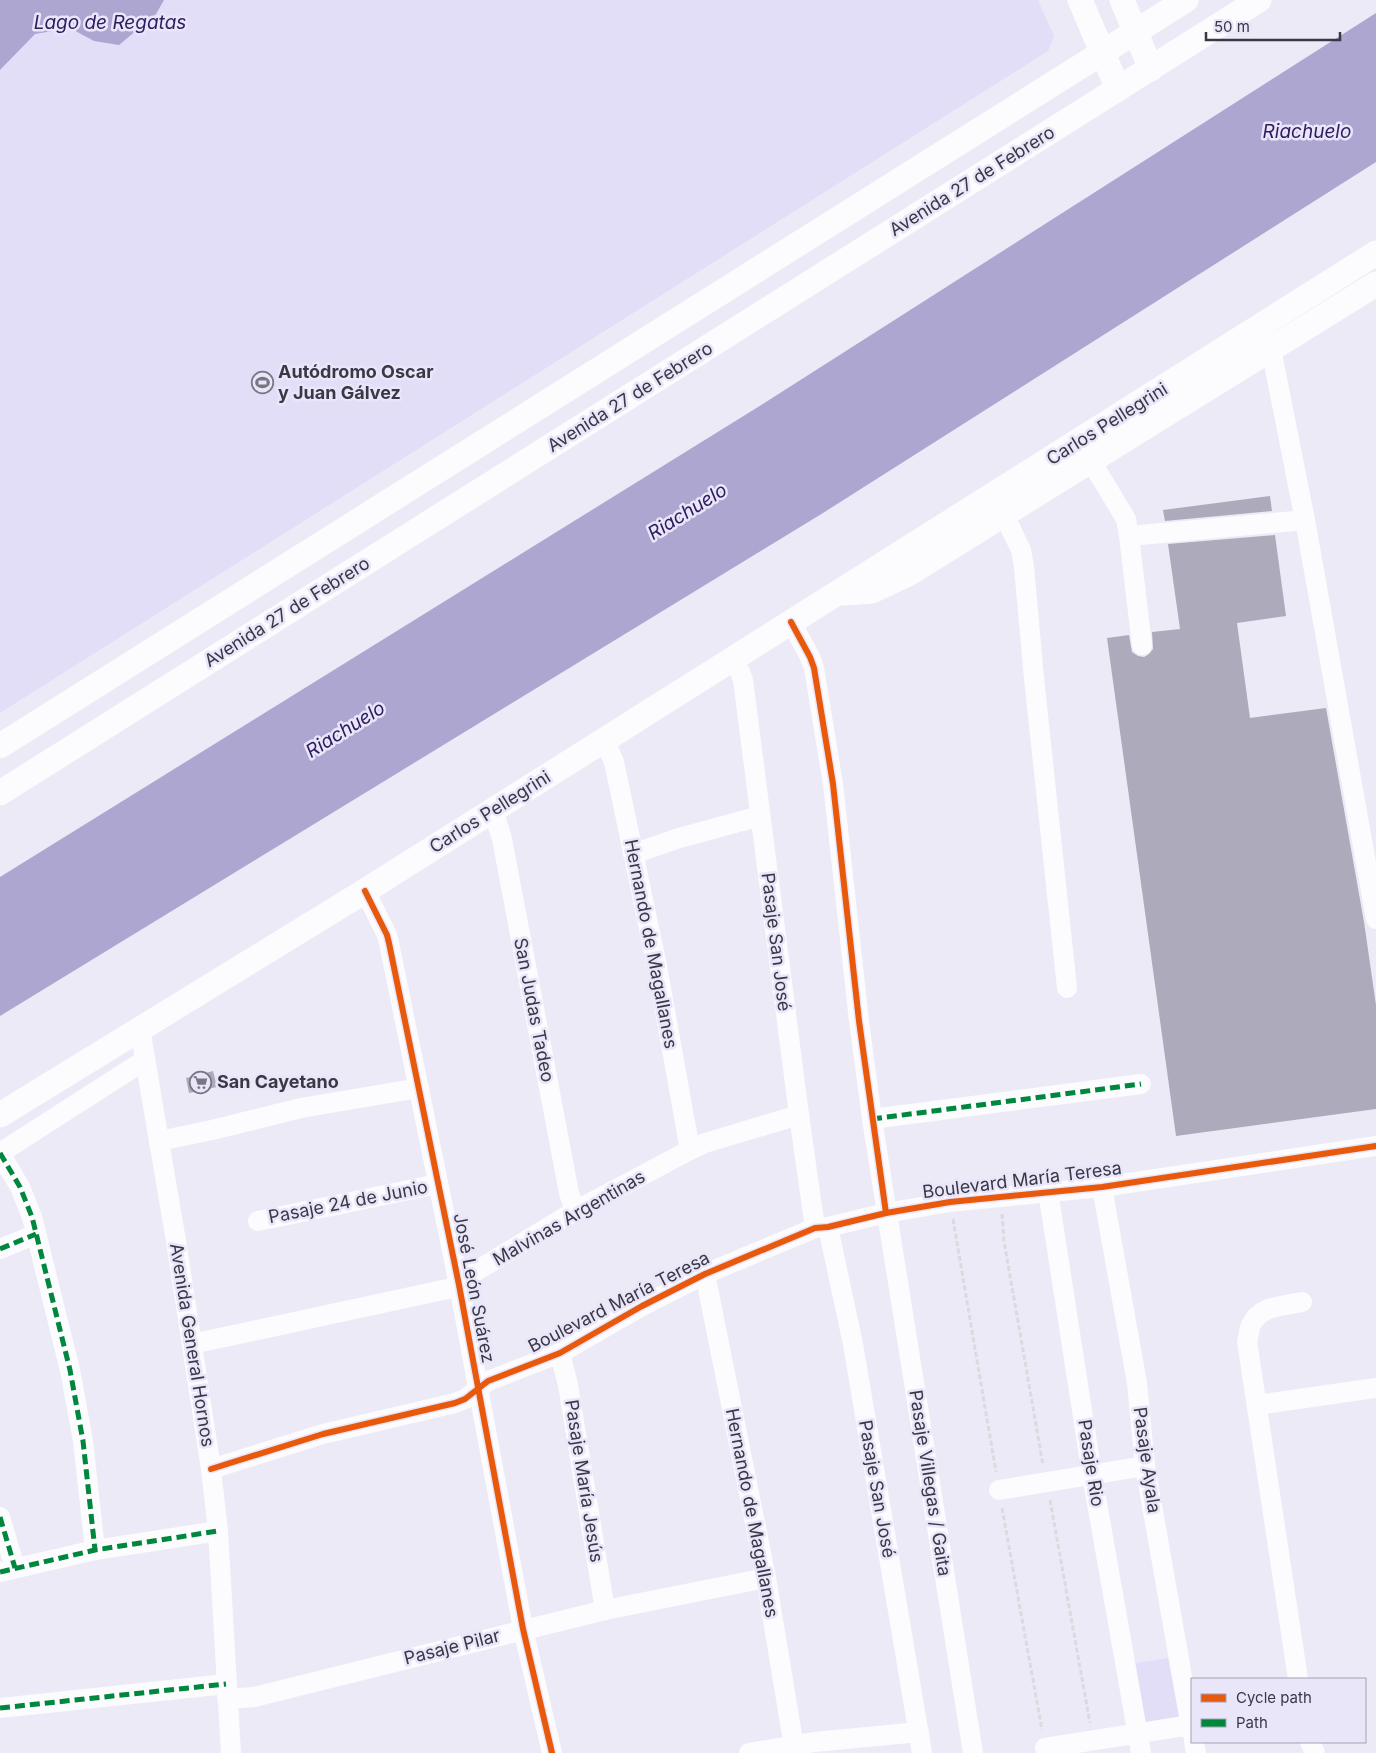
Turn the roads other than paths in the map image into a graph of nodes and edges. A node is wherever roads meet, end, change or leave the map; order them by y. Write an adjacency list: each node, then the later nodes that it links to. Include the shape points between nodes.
1 (1080, 0): 6 (main road)
2 (1122, 0): 5 (main road)
3 (1186, 0): 5 (main road)
4 (1259, 0): 7 (main road, Avenida 27 de Febrero)
5 (1135, 32): 6 (main road); 7 (main road)
6 (1103, 53): 8 (main road); 22 (main road)
7 (1151, 69): 8 (main road, Avenida 27 de Febrero)
8 (1118, 89): 23 (main road, Avenida 27 de Febrero)
9 (1376, 253): 11 (main road, Carlos Pellegrini)
10 (1376, 284): 12 (main road, Carlos Pellegrini)
11 (1258, 328): 12 (street); 13 (main road, Carlos Pellegrini)
12 (1271, 349): 13 (main road, Carlos Pellegrini); 15 (street)
13 (1085, 452): 14 (main road, Carlos Pellegrini); 16 (street, via 1126,519); 17 (main road, Carlos Pellegrini)
14 (1004, 515): 17 (main road, Carlos Pellegrini, via 884,586 862,593); 29 (street, via 1021,550 1024,568)
15 (1305, 520): 16 (street); 28 (street)
16 (1129, 536): 19 (street)
17 (838, 593): 18 (main road, Carlos Pellegrini)
18 (791, 622): 20 (main road, Carlos Pellegrini); 36 (street, Pasaje Villegas / Gaita, via 814,668 830,765)
19 (1142, 645)
20 (732, 659): 21 (main road, Carlos Pellegrini); 25 (street, Pasaje San José, via 743,680)
21 (604, 740): 24 (main road, Carlos Pellegrini); 26 (street, Hernando de Magallanes, via 614,762)
22 (0, 746)
23 (0, 793)
24 (493, 810): 27 (main road, Carlos Pellegrini); 44 (street, San Judas Tadeo, via 502,840 569,1193)
25 (760, 816): 26 (street); 34 (street, Pasaje San José)
26 (633, 854): 39 (street, Hernando de Magallanes)
27 (365, 891): 30 (main road, Carlos Pellegrini); 33 (street, José León Suárez, via 387,935)
28 (1376, 919)
29 (1068, 988)
30 (140, 1029): 31 (street, Avenida General Hornos); 35 (main road, Carlos Pellegrini)
31 (145, 1060): 37 (street, Avenida General Hornos); 40 (street)
32 (1141, 1084): 36 (street)
33 (419, 1088): 37 (street, via 301,1108); 41 (street, José León Suárez)
34 (799, 1115): 39 (street, Malvinas Argentinas); 47 (street, Pasaje San José)
35 (0, 1116)
36 (872, 1119): 45 (street, Pasaje Villegas / Gaita)
37 (159, 1141): 53 (street, Avenida General Hornos)
38 (1376, 1146): 42 (street, Boulevard María Teresa)
39 (690, 1150): 44 (street, Malvinas Argentinas)
40 (0, 1153): 48 (street, via 20,1187)
41 (438, 1184): 46 (street, Pasaje 24 de Junio); 51 (street, José León Suárez)
42 (1102, 1187): 43 (street, Boulevard María Teresa); 58 (street, Pasaje Ayala, via 1137,1383)
43 (1048, 1191): 45 (street, Boulevard María Teresa); 60 (street, Pasaje Rio)
44 (575, 1210): 51 (street, Malvinas Argentinas)
45 (886, 1213): 47 (street, Boulevard María Teresa); 82 (street, Pasaje Villegas / Gaita)
46 (258, 1220)
47 (822, 1227): 50 (street, Boulevard María Teresa); 73 (street, Pasaje San José, via 852,1344)
48 (36, 1234): 49 (street); 64 (street, via 80,1415)
49 (0, 1249)
50 (705, 1274): 54 (street, Boulevard María Teresa); 66 (street, Hernando de Magallanes)
51 (459, 1285): 53 (street, Malvinas Argentinas, via 444,1291); 55 (street, José León Suárez)
52 (1302, 1302): 57 (street, via 1268,1308 1252,1324 1247,1341)
53 (192, 1344): 59 (street, Avenida General Hornos)
54 (560, 1353): 55 (street, Boulevard María Teresa); 67 (street, Pasaje María Jesús)
55 (478, 1387): 59 (street, Boulevard María Teresa, via 466,1399 455,1403 323,1434); 68 (street, José León Suárez)
56 (1376, 1388): 57 (street)
57 (1257, 1406): 69 (street)
58 (1145, 1466): 60 (street); 72 (street, Pasaje Ayala)
59 (211, 1469): 63 (street, Avenida General Hornos)
60 (1092, 1475): 61 (street); 75 (street, Pasaje Rio)
61 (999, 1490)
62 (0, 1516): 65 (street)
63 (218, 1531): 64 (street); 70 (street, Avenida General Hornos)
64 (96, 1550): 65 (street)
65 (8, 1570)
66 (766, 1578): 67 (street, Pasaje Pilar); 77 (street, Hernando de Magallanes)
67 (605, 1610): 68 (street, Pasaje Pilar)
68 (523, 1629): 70 (street, Pasaje Pilar, via 254,1697); 79 (street, José León Suárez)
69 (1298, 1678)
70 (227, 1692): 71 (street, Pasaje Pilar); 78 (street, Avenida General Hornos)
71 (0, 1708)
72 (1191, 1727)
73 (918, 1732): 77 (street); 81 (street, Pasaje San José)
74 (1191, 1733): 75 (street)
75 (1139, 1743): 76 (street)
76 (1046, 1748)
77 (794, 1749): 80 (street)
78 (231, 1753)
79 (552, 1753)
80 (749, 1753)
81 (922, 1753)
82 (973, 1753)

